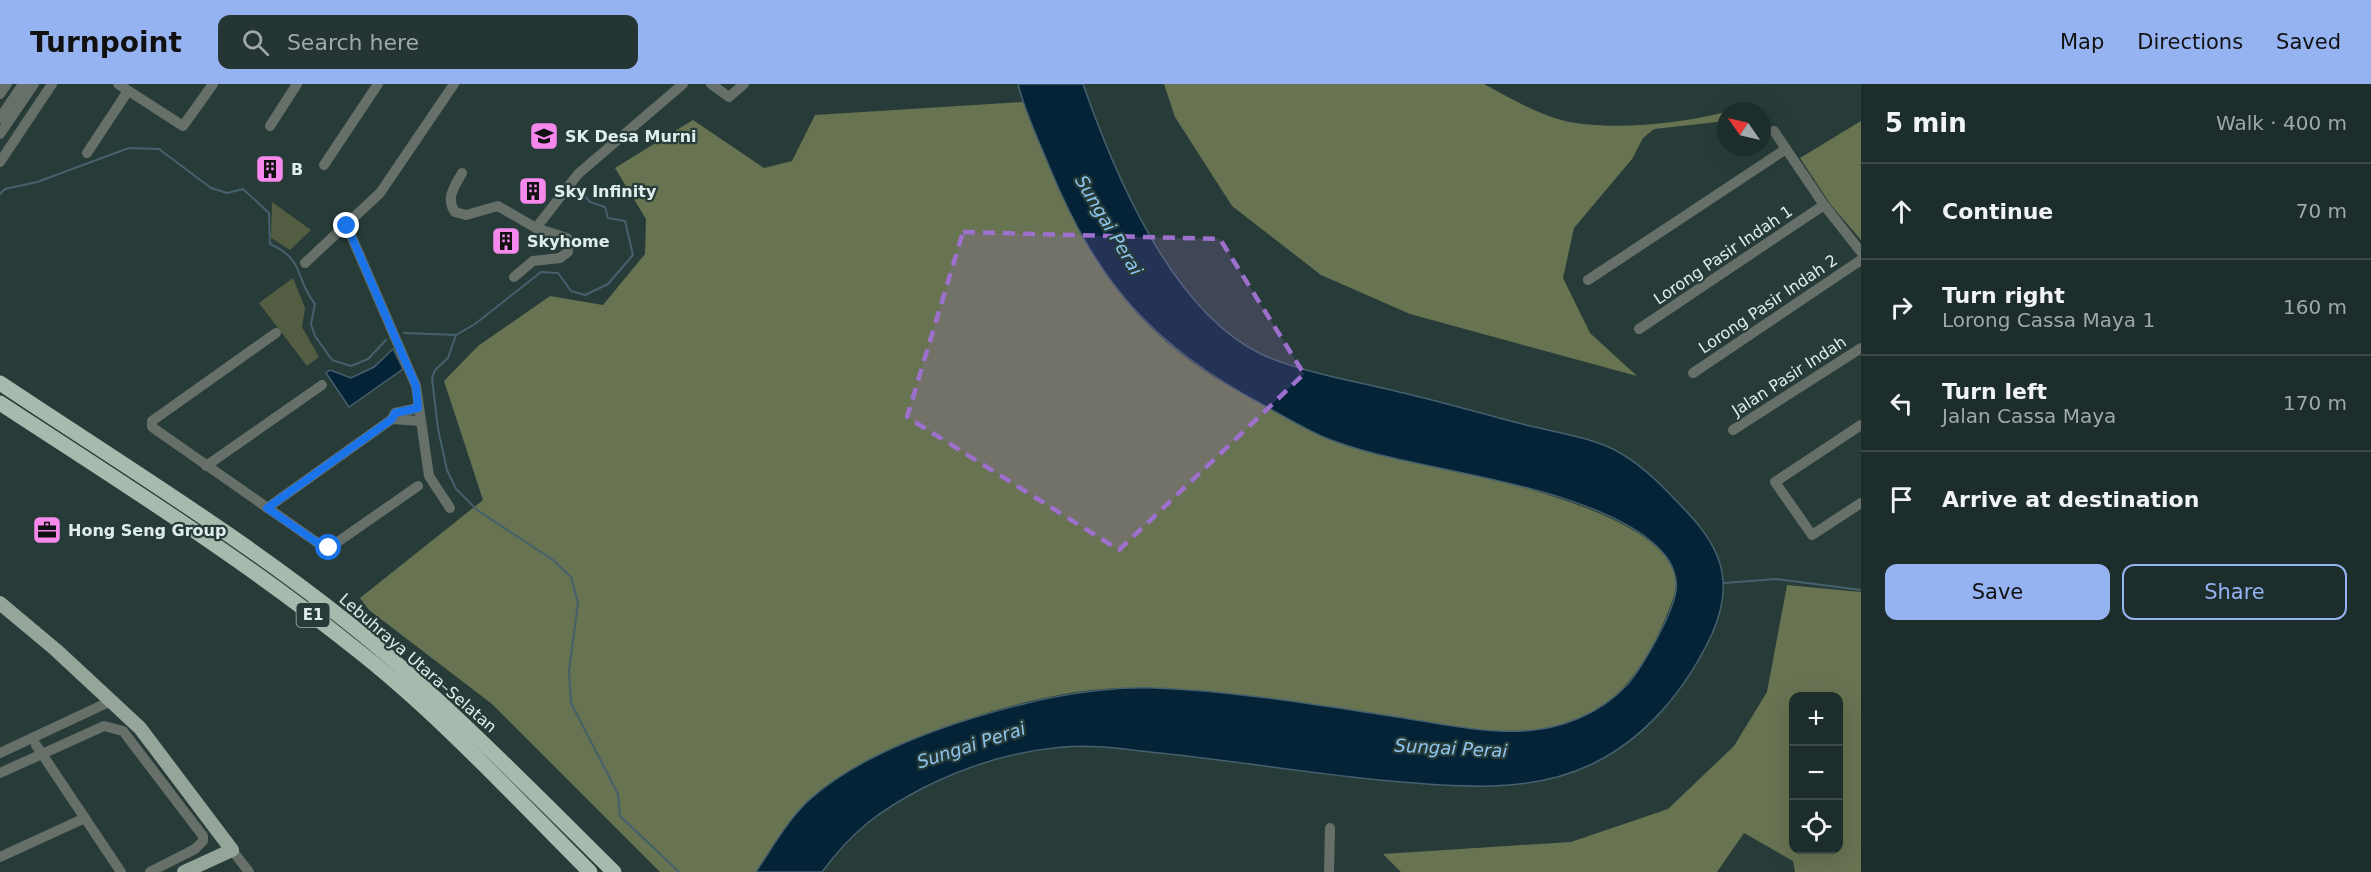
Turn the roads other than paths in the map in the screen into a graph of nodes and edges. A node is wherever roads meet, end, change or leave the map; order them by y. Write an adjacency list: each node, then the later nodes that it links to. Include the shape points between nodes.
1 (7, 84): 14 (street)
2 (23, 84): 15 (street)
3 (34, 84): 15 (street)
4 (52, 84): 18 (street)
5 (118, 84): 13 (street)
6 (213, 84): 13 (street, via 183,126)
7 (297, 84): 16 (street)
8 (378, 84): 23 (street)
9 (454, 84): 26 (street, via 380,193)
10 (684, 84): 27 (street, via 578,174)
11 (711, 84): 12 (street, via 729,97)
12 (744, 84)
13 (128, 91): 21 (street)
14 (0, 94)
15 (4, 121): 18 (street); 19 (street)
16 (270, 126)
17 (1774, 131): 20 (street)
18 (20, 132): 22 (street)
19 (0, 134)
20 (1786, 149): 25 (street); 32 (street)
21 (87, 153)
22 (0, 162)
23 (324, 165)
24 (462, 173): 27 (street, via 451,193 455,212 466,214 498,206)
25 (1824, 205): 28 (street); 33 (street, Lorong Pasir Indah 1)
26 (347, 226): 30 (street); 40 (street, via 416,386)
27 (536, 228): 31 (street, via 567,238 568,252 560,258 533,261)
28 (1861, 252)
29 (1861, 260): 36 (street, Lorong Pasir Indah 2)
30 (305, 263)
31 (514, 277)
32 (1588, 280)
33 (1639, 329)
34 (276, 333): 45 (street, via 150,424)
35 (1861, 348): 44 (street, Jalan Pasir Indah)
36 (1693, 373)
37 (0, 383): 65 (highway, Lebuhraya Utara–Selatan / E1, via 215,525 373,644 494,752)
38 (322, 385): 45 (street)
39 (0, 403): 64 (highway, Lebuhraya Utara–Selatan / E1, via 265,579 354,647)
40 (418, 408): 41 (street, via 395,413); 42 (street)
41 (392, 419): 42 (street); 48 (street)
42 (420, 421): 49 (street, via 429,476)
43 (1861, 425): 47 (street, via 1775,482 1809,534 1815,534)
44 (1733, 430)
45 (206, 466): 48 (street)
46 (418, 486): 48 (street, via 329,548)
47 (1861, 503)
48 (267, 508)
49 (450, 508)
50 (0, 603): 51 (main road)
51 (111, 701): 53 (street); 58 (main road, via 140,728)
52 (36, 745): 54 (street)
53 (0, 753)
54 (42, 755): 55 (street); 56 (street); 61 (street, via 104,726 123,731 203,836 203,842 195,849)
55 (0, 773)
56 (85, 818): 59 (street); 60 (street)
57 (1330, 828): 66 (street)
58 (232, 850): 62 (main road); 63 (street)
59 (0, 857)
60 (121, 872)
61 (150, 872)
62 (184, 872)
63 (249, 872)
64 (590, 872)
65 (614, 872)
66 (1329, 872)

